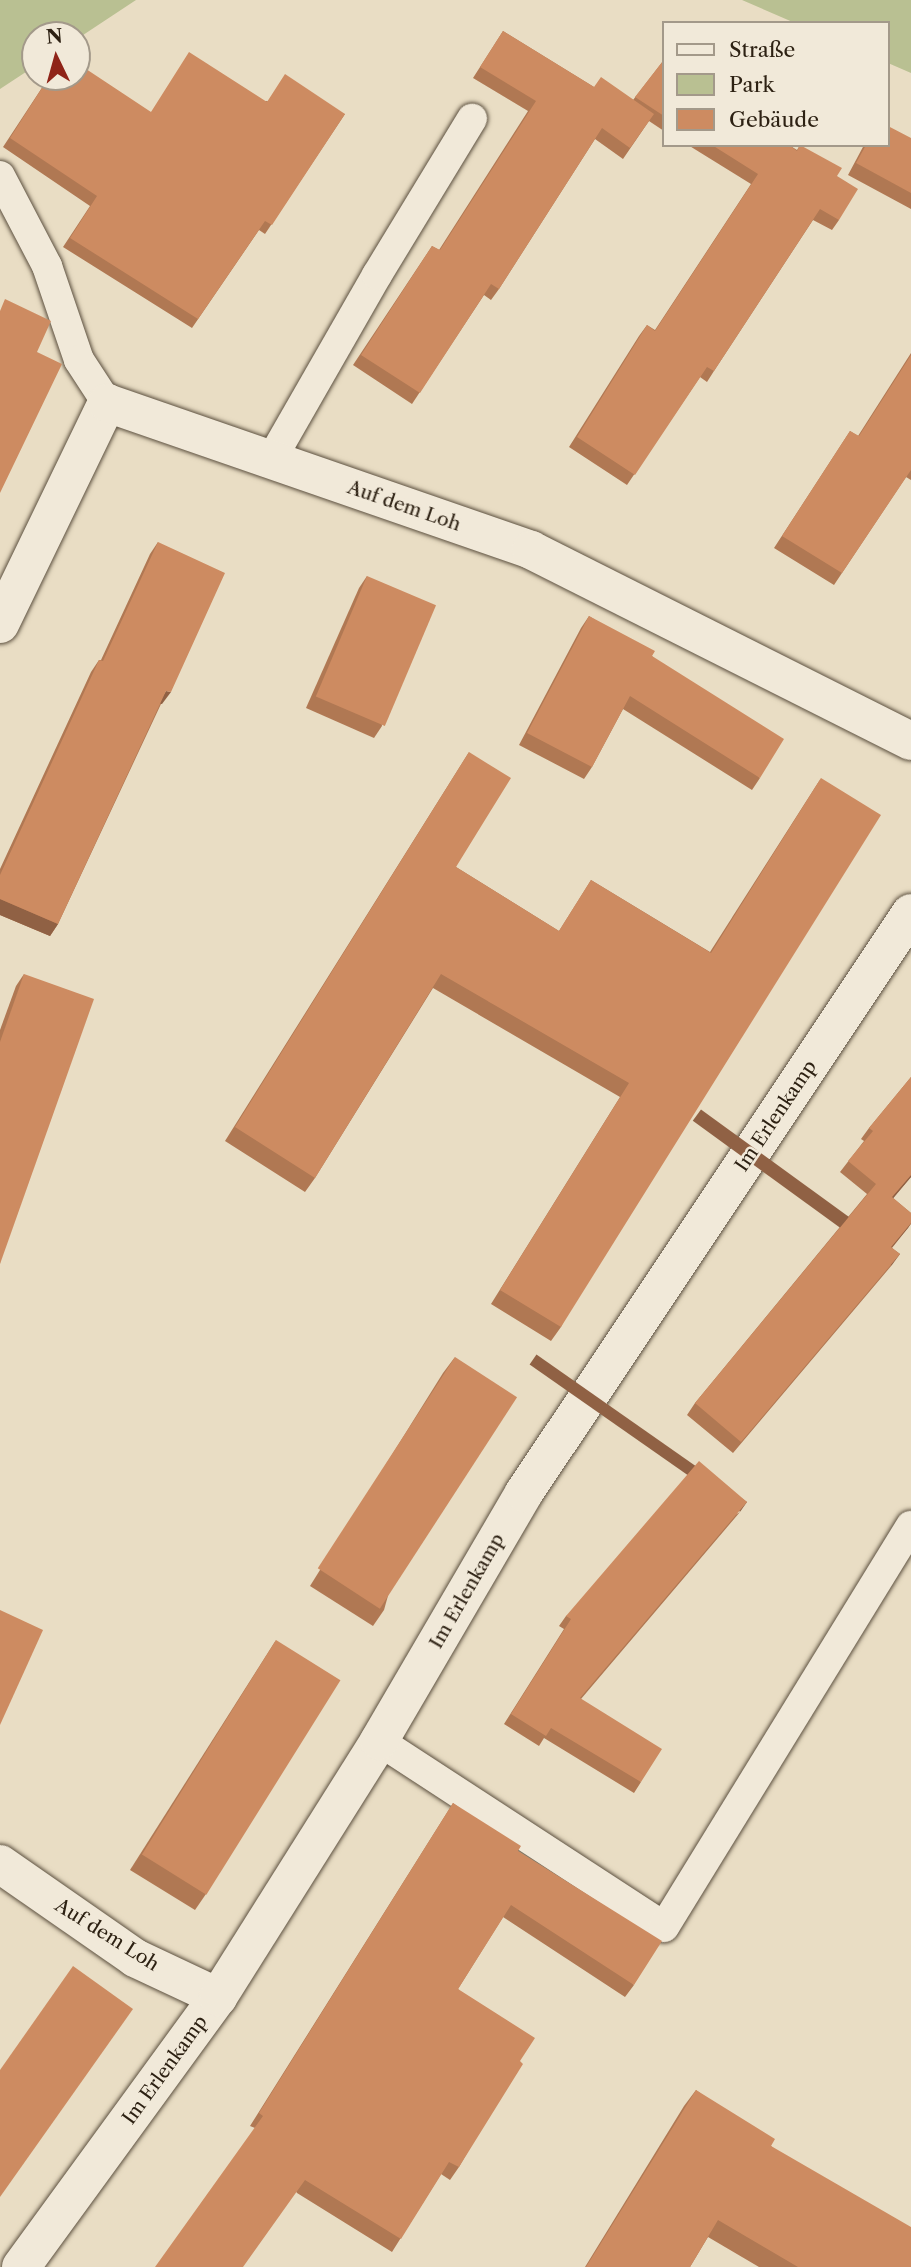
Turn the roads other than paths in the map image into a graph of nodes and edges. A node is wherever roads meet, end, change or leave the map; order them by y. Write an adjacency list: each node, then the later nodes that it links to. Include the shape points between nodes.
1 (472, 119): 4 (lane)
2 (0, 176): 3 (lane, via 47,266 79,360)
3 (107, 403): 4 (street, Auf dem Loh); 5 (street)
4 (271, 460): 6 (street, Auf dem Loh, via 531,550)
5 (0, 624)
6 (911, 741)
7 (911, 913): 9 (street, Im Erlenkamp, via 523,1493)
8 (911, 1526): 9 (lane, via 664,1927)
9 (379, 1741): 11 (street, Im Erlenkamp)
10 (0, 1864): 11 (street, Auf dem Loh, via 135,1958)
11 (218, 1997): 12 (street, Im Erlenkamp)
12 (21, 2267)

